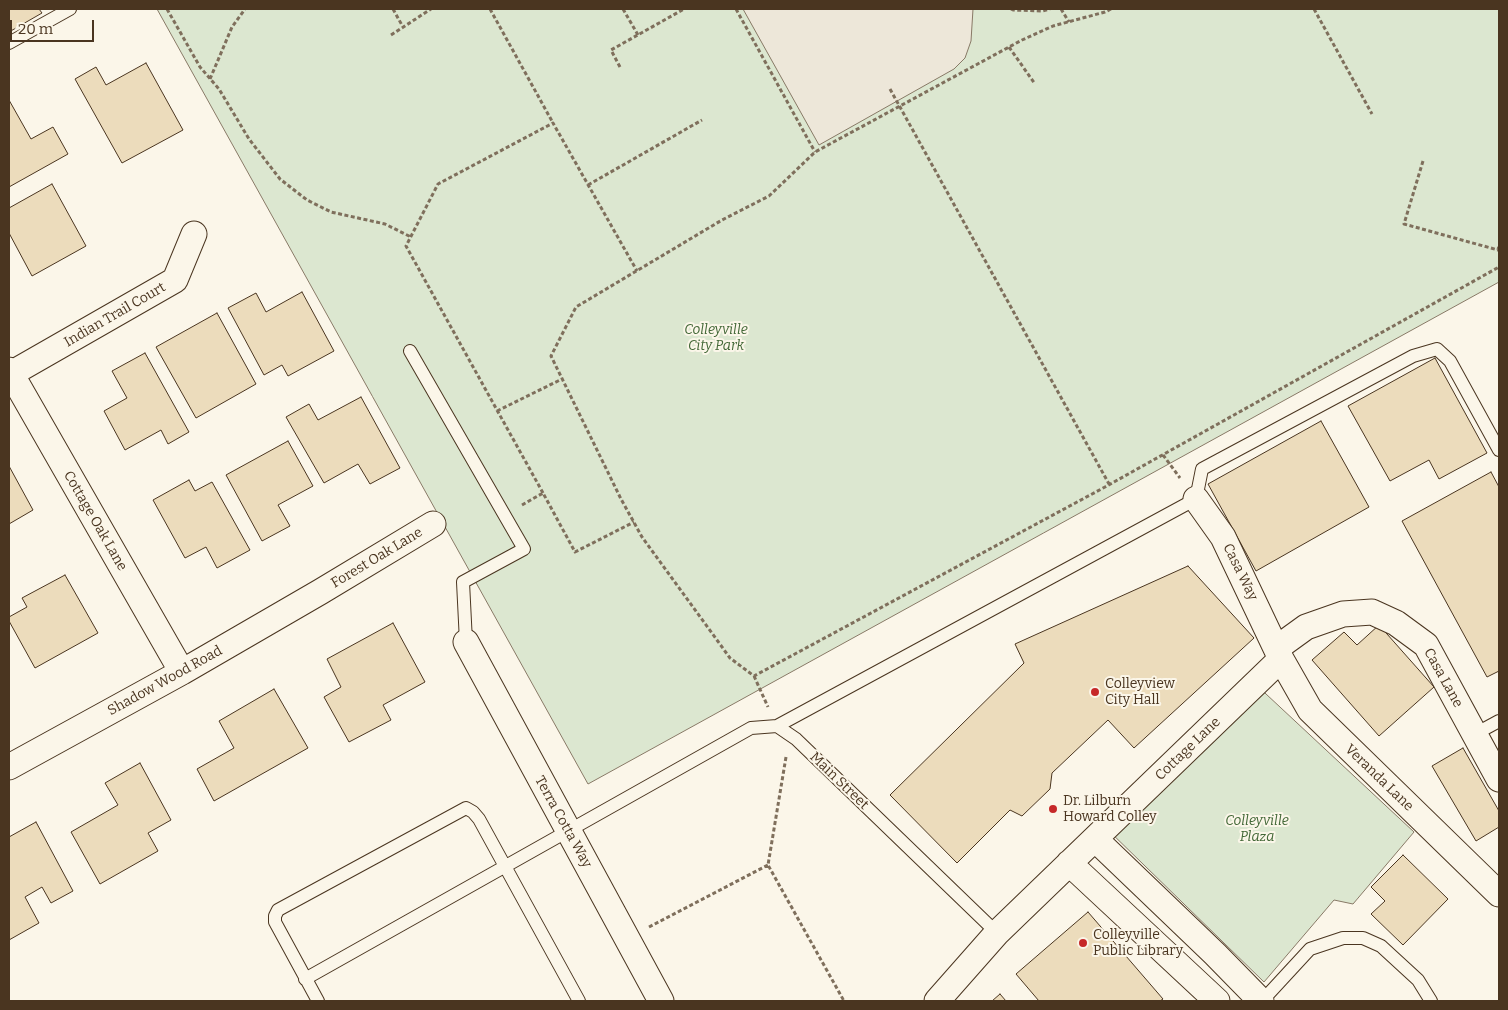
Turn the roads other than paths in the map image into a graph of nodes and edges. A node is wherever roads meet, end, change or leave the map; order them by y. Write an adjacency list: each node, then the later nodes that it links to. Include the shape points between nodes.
1 (70, 9): 2 (lane)
2 (9, 43)
3 (194, 234): 5 (street, Indian Trail Court, via 175,280)
4 (410, 351): 10 (lane, via 524,549 463,582)
5 (9, 373): 12 (street, Cottage Oak Lane)
6 (1499, 450): 7 (lane, via 1450,361 1437,349 1413,356 1202,469)
7 (1196, 499): 11 (street, Casa Way, via 1224,537); 14 (lane)
8 (433, 524): 9 (street, Forest Oak Lane)
9 (320, 592): 12 (street, Shadow Wood Road)
10 (466, 642): 18 (street, Terra Cotta Way)
11 (1279, 654): 15 (street, Casa Lane, via 1306,627 1343,614 1372,612 1396,623 1426,645); 19 (street, Cottage Lane); 22 (street, Veranda Lane, via 1310,710)
12 (182, 672): 16 (street, Shadow Wood Road)
13 (1499, 721): 15 (lane)
14 (777, 726): 18 (lane, via 751,728); 23 (lane, Main Street, via 796,739)
15 (1474, 734): 17 (street, Casa Lane)
16 (9, 767)
17 (1499, 779)
18 (568, 831): 21 (lane); 27 (street, Terra Cotta Way)
19 (1095, 839): 20 (street); 30 (street)
20 (1069, 863): 23 (street); 29 (street)
21 (506, 867): 24 (lane); 24 (lane, via 479,819 466,808 285,906 278,910 275,922); 26 (lane)
22 (1499, 894)
23 (997, 933): 28 (street)
24 (306, 979): 25 (lane)
25 (318, 1001)
26 (579, 1001)
27 (661, 1001)
28 (937, 1001)
29 (1217, 1001)
30 (1262, 1001): 31 (lane, via 1310,949 1343,938 1363,938 1381,946 1418,980)
31 (1431, 1001)

